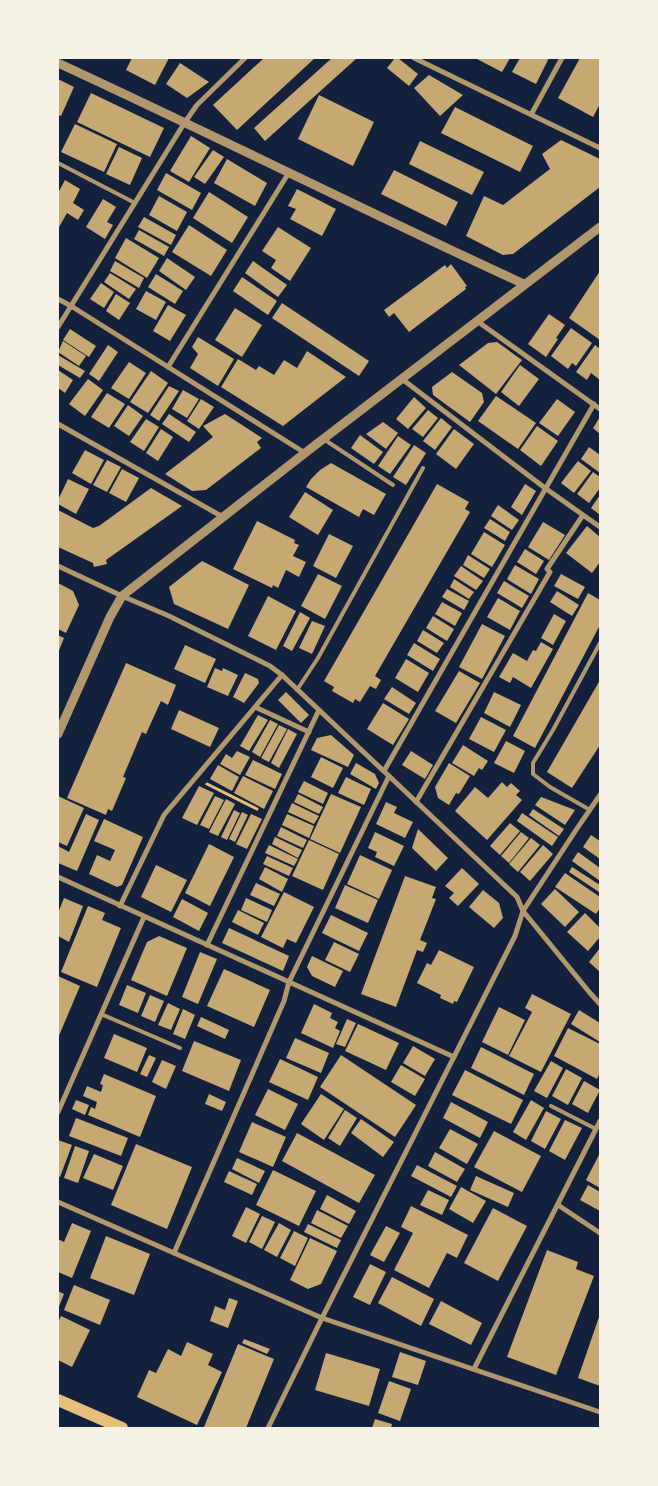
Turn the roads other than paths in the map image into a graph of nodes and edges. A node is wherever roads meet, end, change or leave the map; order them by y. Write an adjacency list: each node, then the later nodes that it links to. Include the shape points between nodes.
1 (246, 58): 6 (street, via 197,105)
2 (414, 58): 5 (street)
3 (562, 58): 5 (street)
4 (58, 63): 6 (street)
5 (532, 113): 7 (street)
6 (185, 122): 9 (street); 10 (street)
7 (600, 148)
8 (58, 163): 10 (lane)
9 (288, 174): 12 (street); 17 (street)
10 (135, 202): 14 (street)
11 (600, 227): 12 (street)
12 (524, 284): 15 (street)
13 (58, 299): 14 (street)
14 (71, 306): 16 (street); 17 (street)
15 (477, 321): 18 (street); 19 (street)
16 (58, 327)
17 (168, 367): 23 (street)
18 (402, 379): 22 (street); 26 (street)
19 (594, 404): 20 (street); 26 (street)
20 (600, 408)
21 (58, 424): 28 (street)
22 (323, 439): 23 (street); 25 (lane)
23 (305, 453): 28 (street)
24 (423, 468): 34 (lane)
25 (393, 486)
26 (545, 488): 27 (street); 39 (street)
27 (583, 515): 29 (street); 42 (street, via 547,569 550,572)
28 (224, 518): 31 (street)
29 (600, 527)
30 (58, 566): 31 (street)
31 (122, 596): 33 (street, via 186,624); 38 (street)
32 (600, 643): 43 (lane, via 533,763 533,774)
33 (282, 675): 34 (street); 35 (street)
34 (297, 690): 36 (street)
35 (255, 707): 37 (street); 45 (street, via 164,815)
36 (319, 710): 37 (street); 39 (street)
37 (309, 732): 48 (street)
38 (58, 734)
39 (384, 771): 40 (street)
40 (389, 776): 42 (street); 49 (street)
41 (600, 796): 43 (street)
42 (416, 802): 46 (street, via 517,897)
43 (590, 810): 46 (street)
44 (58, 878): 45 (street)
45 (120, 906): 47 (street)
46 (523, 911): 50 (street); 53 (street, via 515,936)
47 (144, 917): 48 (street); 51 (street)
48 (207, 945): 49 (street)
49 (289, 982): 53 (street); 61 (street, via 284,1001)
50 (600, 1004)
51 (101, 1014): 52 (lane); 55 (street)
52 (180, 1048)
53 (454, 1057): 62 (street)
54 (551, 1106): 57 (lane)
55 (58, 1112)
56 (600, 1121): 57 (street)
57 (596, 1129): 59 (street)
58 (58, 1202): 61 (street)
59 (558, 1205): 60 (street); 63 (street)
60 (600, 1233)
61 (174, 1253): 62 (street)
62 (322, 1318): 63 (street); 67 (street)
63 (474, 1369): 65 (street)
64 (58, 1400): 66 (main road)
65 (600, 1412)
66 (122, 1428)
67 (268, 1428)

